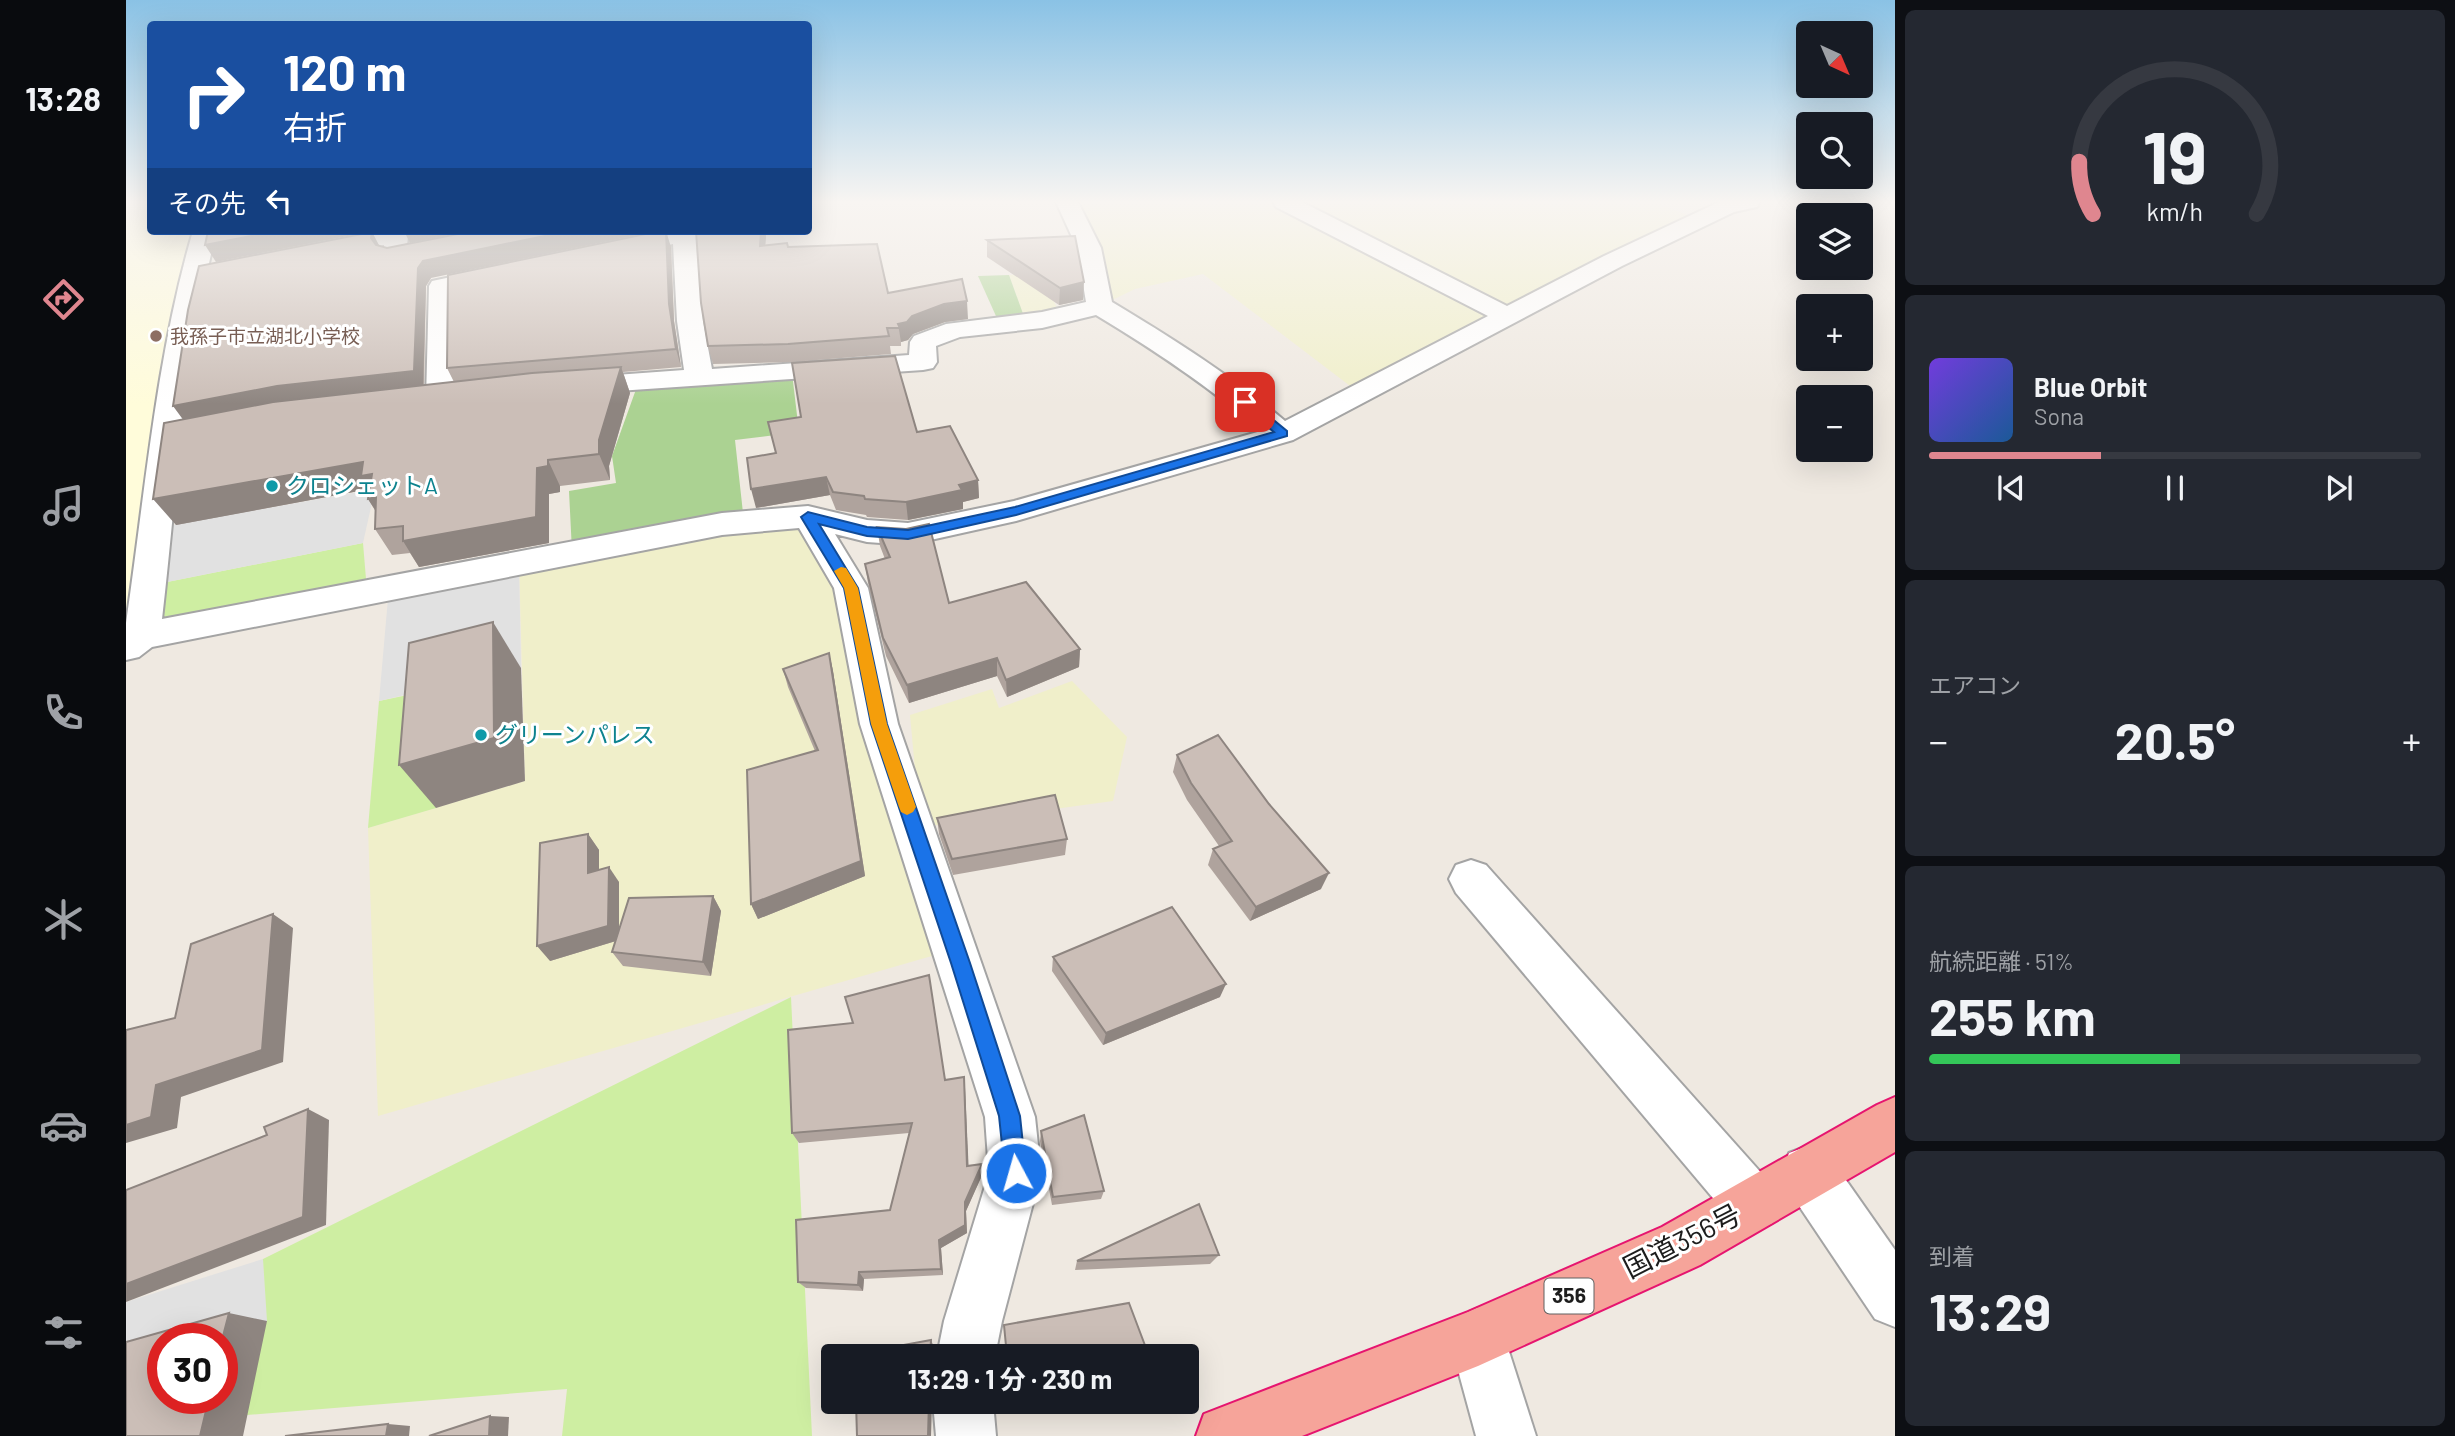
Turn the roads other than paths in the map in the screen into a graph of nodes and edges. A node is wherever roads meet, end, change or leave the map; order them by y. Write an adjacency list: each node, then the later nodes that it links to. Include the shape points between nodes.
1 (206, 269): 14 (street, via 179,439)
2 (522, 269): 11 (street, via 441,286)
3 (686, 269): 9 (street)
4 (1093, 269): 7 (street)
5 (1415, 269): 8 (street)
6 (1599, 269): 8 (street)
7 (1100, 306): 9 (street, via 1042,320 955,330 923,342 923,362); 12 (street, via 1185,357)
8 (1507, 316): 12 (street)
9 (699, 376): 10 (street)
10 (543, 388)
11 (440, 399)
12 (1283, 434): 13 (street, via 1016,511 908,534 867,531)
13 (808, 517): 14 (street, via 722,524 572,551); 21 (street, via 851,588 879,724 1010,1116 1016,1173)
14 (134, 641)
15 (1471, 878): 18 (street)
16 (1895, 1123): 17 (highway, 国道356号 / 356)
17 (1808, 1172): 18 (highway, 国道356号 / 356); 19 (street)
18 (1753, 1205): 20 (highway, 国道356号 / 356, via 1681,1246)
19 (1895, 1299)
20 (1478, 1337): 23 (highway, 国道356号 / 356); 25 (street)
21 (968, 1344)
22 (964, 1414): 24 (street)
23 (1261, 1429)
24 (966, 1436)
25 (1506, 1436)

